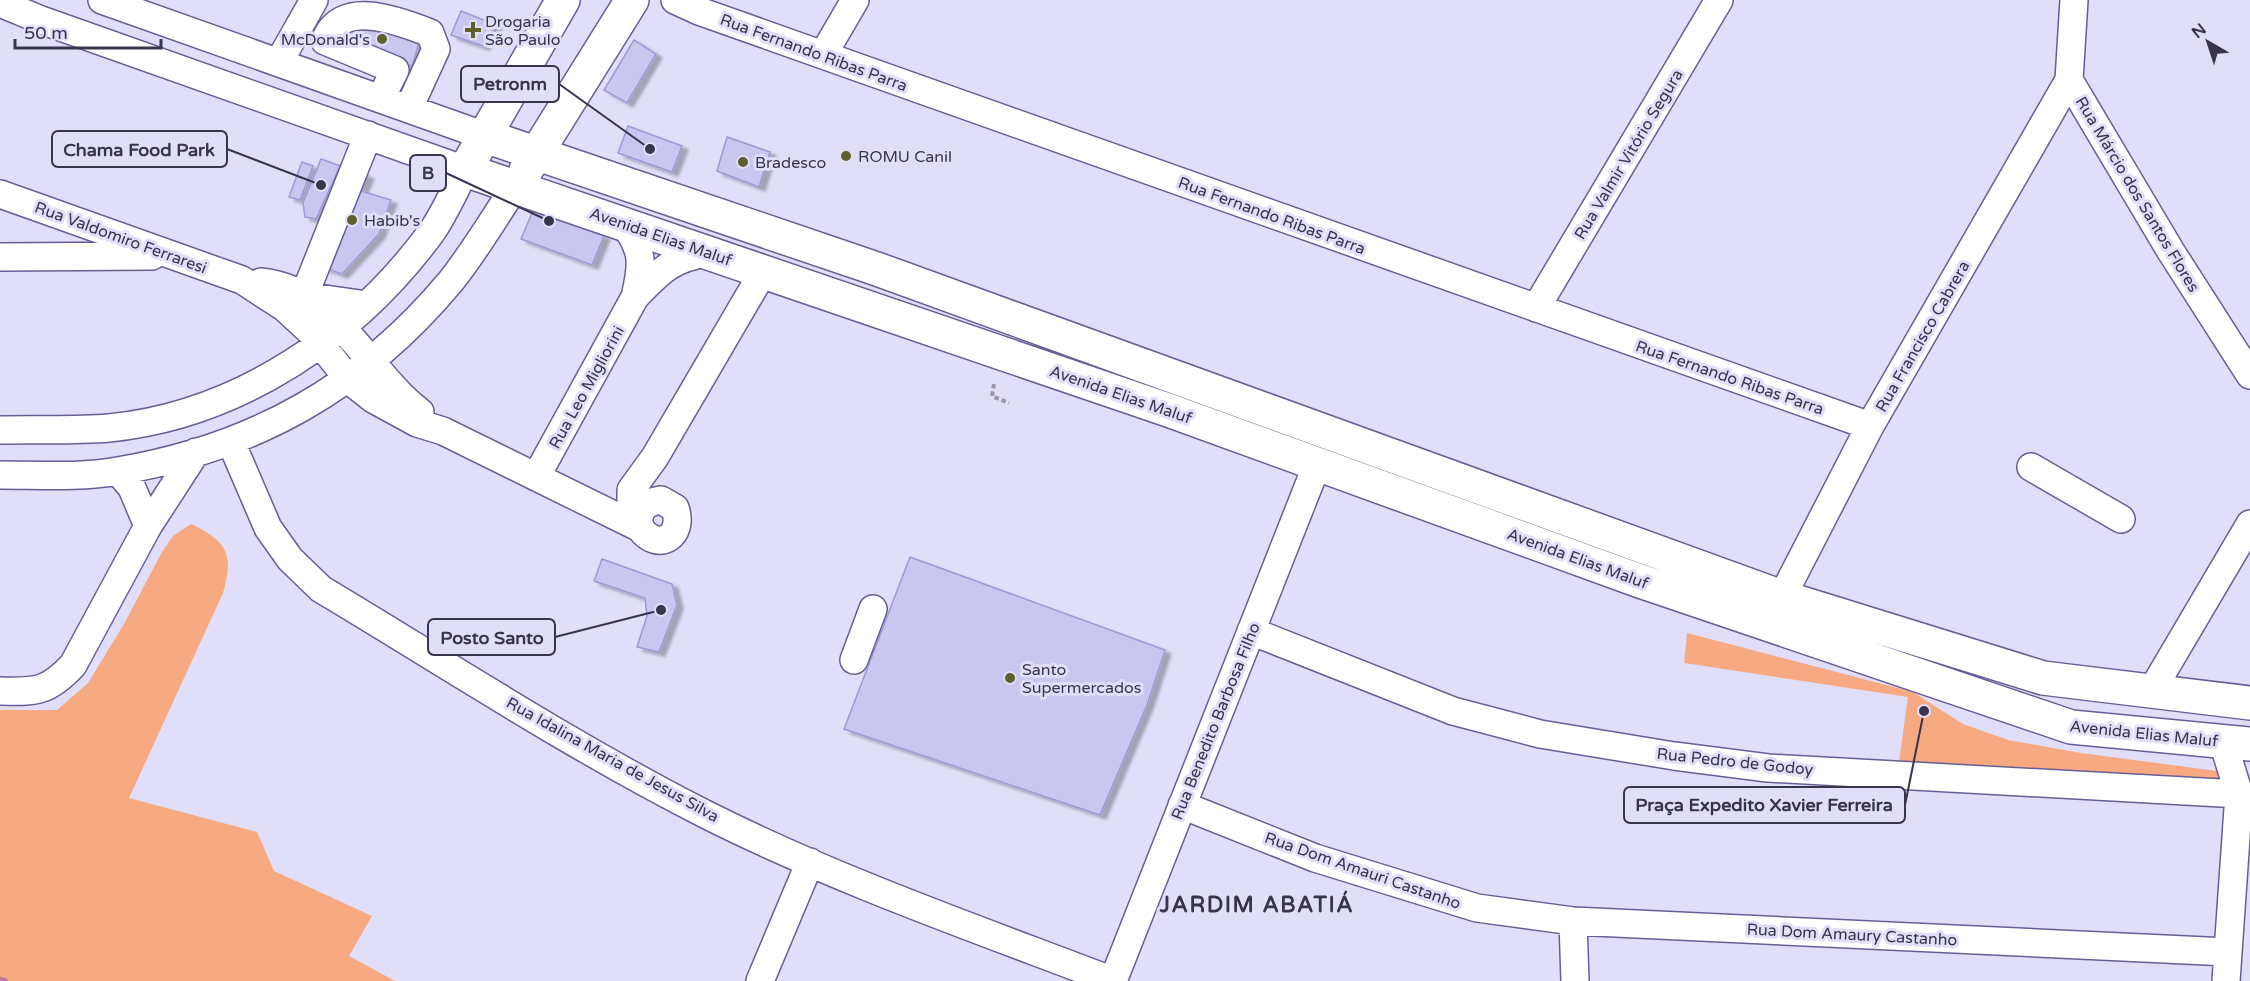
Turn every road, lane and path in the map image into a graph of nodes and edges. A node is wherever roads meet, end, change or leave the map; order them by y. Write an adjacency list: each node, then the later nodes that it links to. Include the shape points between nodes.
1 (102, 0): 11 (street, Avenida Elias Maluf)
2 (314, 0): 11 (street)
3 (563, 0): 16 (main road)
4 (632, 0): 17 (main road)
5 (675, 0): 10 (street, Rua Fernando Ribas Parra)
6 (855, 0): 10 (street)
7 (1719, 0): 30 (street, Rua Valmir Vitório Segura)
8 (2074, 0): 12 (street, Rua Márcio dos Santos Flores)
9 (0, 3): 15 (street, Avenida Elias Maluf)
10 (823, 55): 30 (street, Rua Fernando Ribas Parra)
11 (279, 62): 13 (street, Avenida Elias Maluf)
12 (2070, 80): 35 (street, Rua Márcio dos Santos Flores, via 2170,250); 40 (street, Rua Francisco Cabrera)
13 (381, 98): 14 (street, Avenida Elias Maluf); 14 (street, via 394,70 325,41 329,24 339,12 360,6 430,33 435,49)
14 (409, 108): 16 (street, Avenida Elias Maluf)
15 (368, 135): 18 (street, Avenida Elias Maluf); 28 (street)
16 (485, 136): 17 (main road, Avenida Elias Maluf); 18 (main road)
17 (538, 152): 19 (main road); 25 (main road, Avenida Elias Maluf)
18 (465, 170): 19 (main road, Avenida Elias Maluf); 29 (street, via 434,229)
19 (515, 187): 21 (main road, Avenida Elias Maluf); 33 (street, via 450,281)
20 (0, 194): 23 (street, Rua Valdomiro Ferraresi)
21 (622, 222): 22 (main road, Avenida Elias Maluf); 27 (street, Rua Leo Migliorini, via 639,247 642,270)
22 (708, 253): 26 (main road, Avenida Elias Maluf); 27 (street, Rua Leo Migliorini, via 678,259)
23 (172, 256): 24 (street); 28 (street, Rua Valdomiro Ferraresi)
24 (0, 257)
25 (874, 268): 26 (main road, via 787,250 776,256); 52 (main road, Avenida Elias Maluf)
26 (763, 272): 44 (main road, Avenida Elias Maluf); 48 (street, via 655,457 643,514 602,511)
27 (635, 297): 48 (street, Rua Leo Migliorini)
28 (295, 302): 29 (street); 31 (street, Rua Valdomiro Ferraresi); 32 (street, Rua Valdomiro Ferraresi); 34 (street)
29 (367, 305): 31 (street)
30 (1536, 308): 40 (street, Rua Fernando Ribas Parra)
31 (342, 327): 32 (street); 33 (street, Rua Valdomiro Ferraresi)
32 (320, 344): 34 (street); 37 (street, Rua Valdomiro Ferraresi)
33 (380, 354): 37 (street); 38 (street)
34 (293, 362): 41 (street, via 219,400 173,416 109,428)
35 (2250, 375)
36 (994, 384): 39 (path, via 992,396)
37 (340, 386): 38 (street); 42 (street)
38 (382, 392): 48 (street, via 403,399 443,431)
39 (1010, 403)
40 (1870, 426): 52 (street, Rua Francisco Cabrera)
41 (0, 430)
42 (231, 442): 43 (street); 63 (street, Rua Idalina Maria de Jesus Silva, via 268,528 290,559 321,589 622,769 705,814)
43 (196, 452): 46 (street); 51 (street)
44 (1318, 462): 54 (street, Rua Benedito Barbosa Filho); 55 (main road, Avenida Elias Maluf)
45 (2031, 467): 49 (street)
46 (118, 471): 47 (street); 51 (street, via 132,488)
47 (0, 475)
48 (536, 477)
49 (2121, 519)
50 (2250, 524): 58 (street)
51 (148, 526): 57 (street, via 73,665 56,683 29,692)
52 (1782, 597): 55 (main road, via 1787,620); 58 (main road, Avenida Elias Maluf, via 2043,678)
53 (873, 609): 56 (street)
54 (1251, 631): 61 (street, Rua Pedro de Godoy, via 1454,711 1540,734 1596,743 1768,768); 62 (street, Rua Benedito Barbosa Filho)
55 (1799, 637): 60 (main road, Avenida Elias Maluf, via 2071,727)
56 (854, 660)
57 (0, 691)
58 (2151, 692): 59 (main road, Avenida Elias Maluf)
59 (2250, 703)
60 (2237, 743): 61 (street)
61 (2244, 782): 66 (street)
62 (1182, 805): 64 (street, Rua Dom Amauri Castanho, via 1315,858); 68 (street, Rua Benedito Barbosa Filho)
63 (810, 862): 67 (street); 68 (street, Rua Idalina Maria de Jesus Silva)
64 (1477, 908): 65 (street, Rua Dom Amaury Castanho)
65 (1573, 921): 66 (street, Rua Dom Amaury Castanho); 69 (street)
66 (2228, 952): 70 (street)
67 (760, 981)
68 (1113, 981)
69 (1575, 981)
70 (2226, 981)

